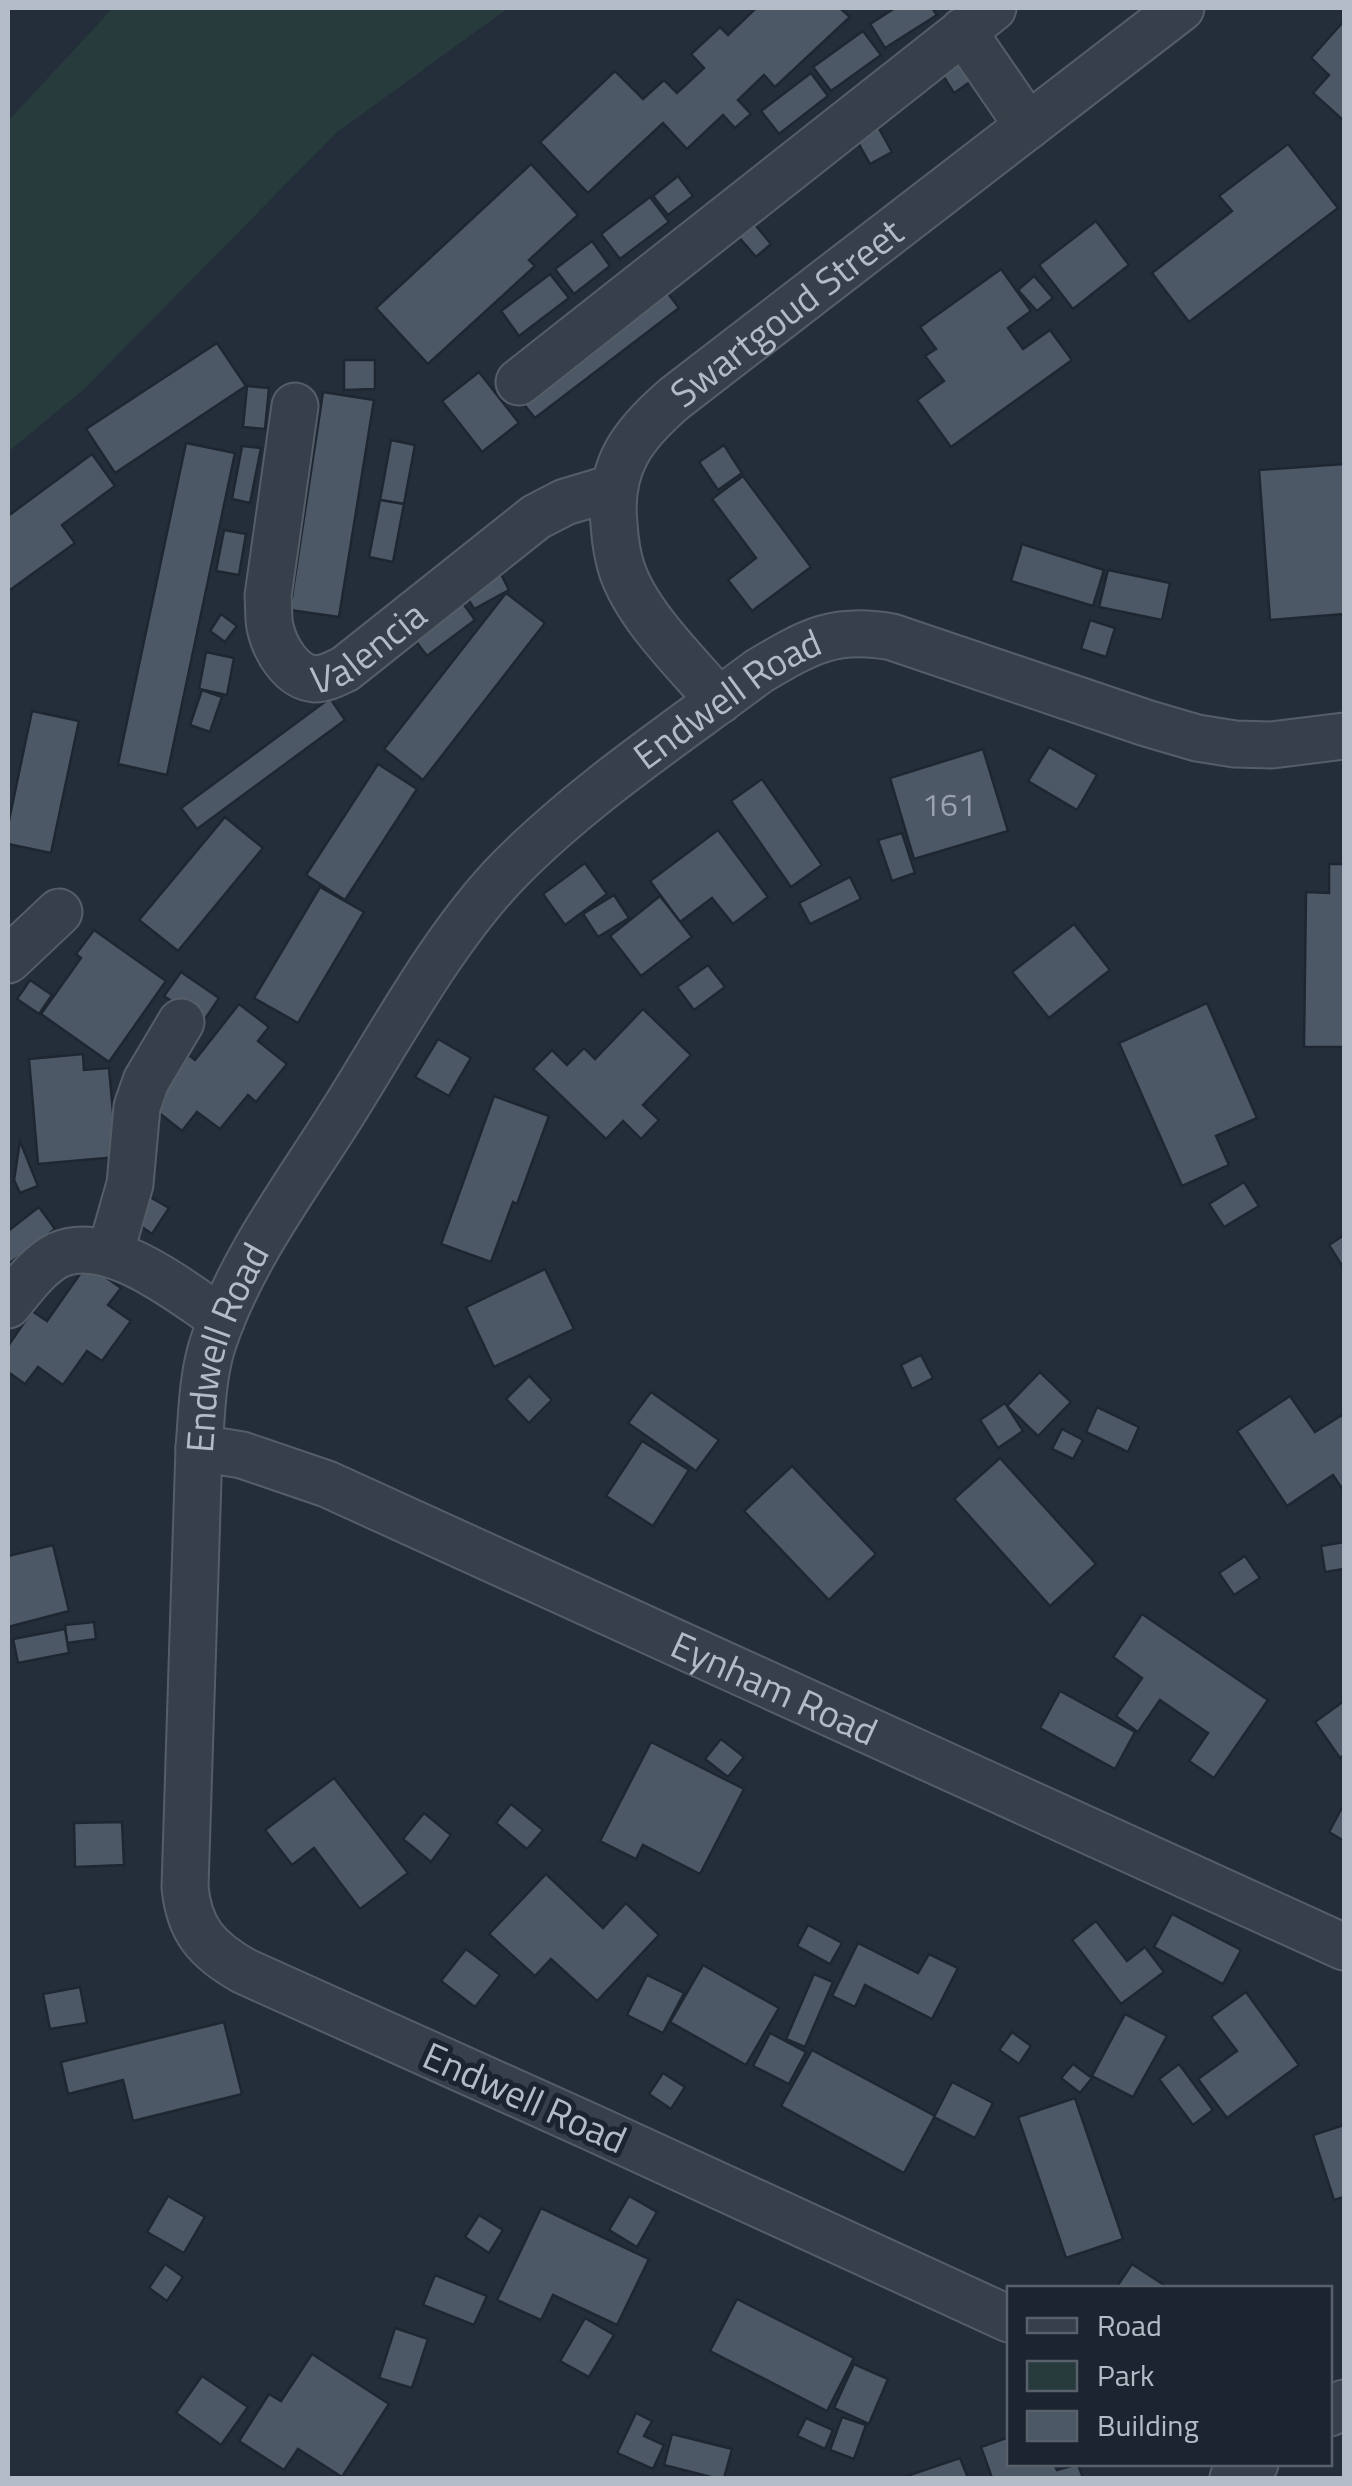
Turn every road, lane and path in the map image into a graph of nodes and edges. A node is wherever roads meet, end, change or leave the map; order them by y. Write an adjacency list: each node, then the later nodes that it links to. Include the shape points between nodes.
1 (1181, 8): 3 (street, Swartgoud Street)
2 (978, 19): 3 (street); 4 (street)
3 (1028, 126): 6 (street, Swartgoud Street, via 665,406 638,434)
4 (519, 382)
5 (295, 406): 6 (street, Valencia, via 268,596 270,626 288,664 315,679 345,669 536,517)
6 (612, 488): 7 (street, Swartgoud Street, via 623,573 652,622)
7 (718, 701): 8 (street, Endwell Road, via 816,640 866,632 1197,738 1272,745); 14 (street, Endwell Road, via 508,870 417,993 270,1225)
8 (1344, 736)
9 (59, 912): 10 (street)
10 (8, 960)
11 (181, 1022): 12 (street, via 137,1106 130,1184)
12 (110, 1254): 13 (street, via 60,1254); 14 (street)
13 (8, 1305)
14 (222, 1319): 15 (street, Endwell Road, via 204,1385)
15 (199, 1448): 16 (street, Eynham Road, via 326,1484); 17 (street, Endwell Road, via 185,1887 187,1909 206,1943 244,1970)
16 (1344, 1948)
17 (1007, 2318)

